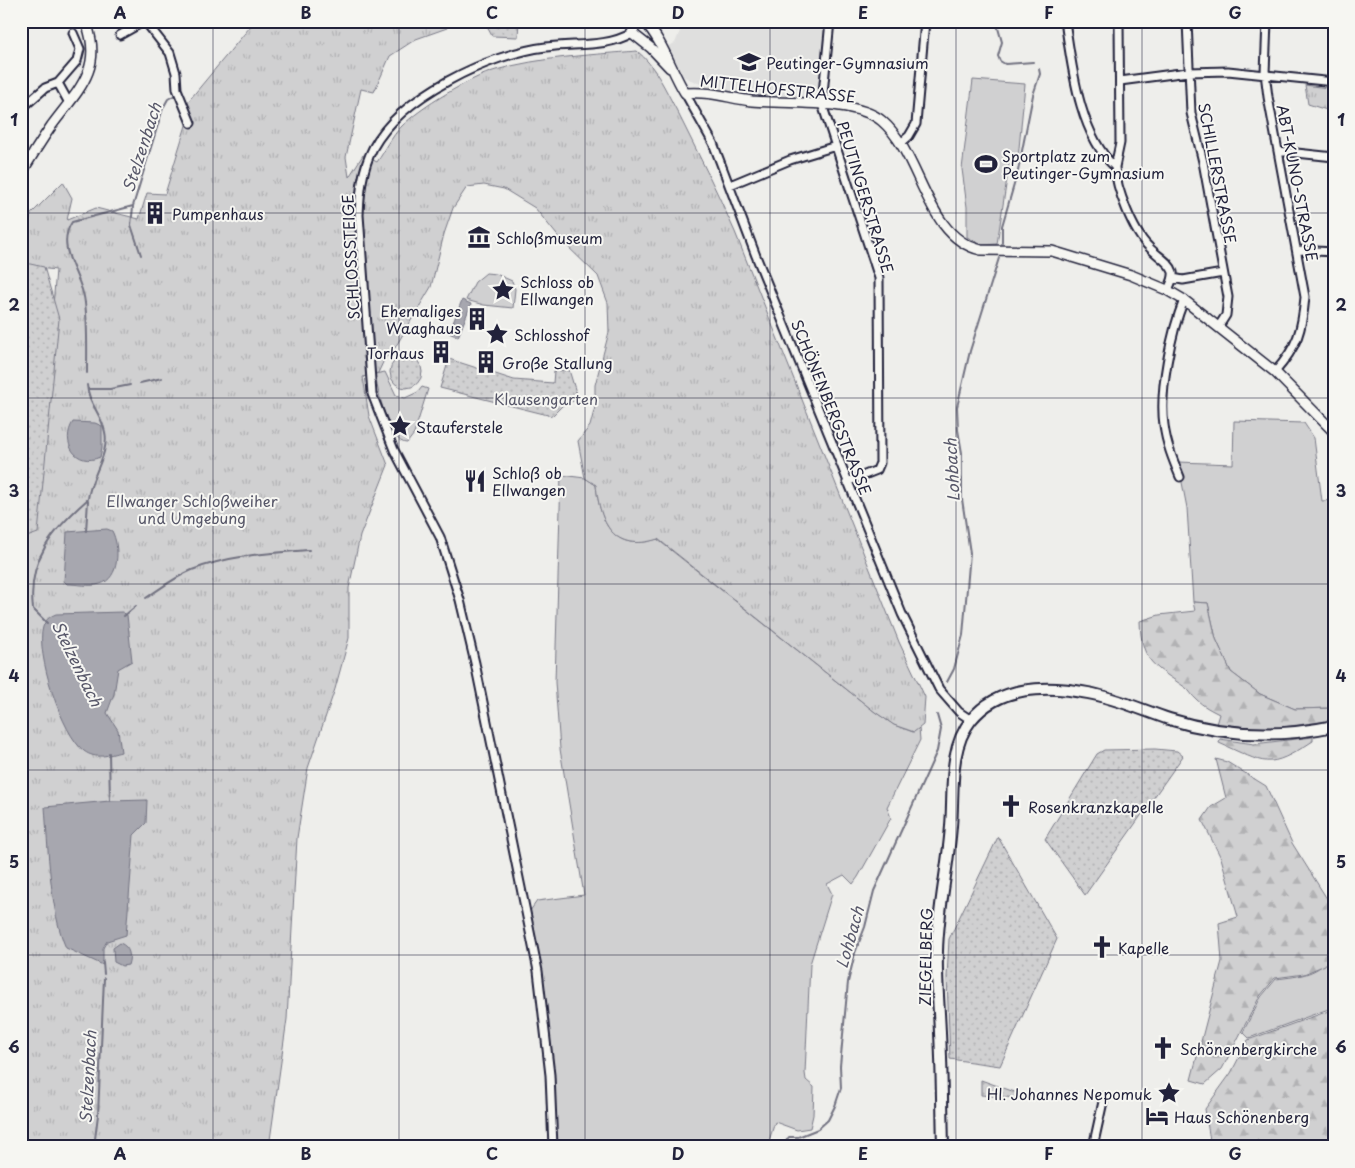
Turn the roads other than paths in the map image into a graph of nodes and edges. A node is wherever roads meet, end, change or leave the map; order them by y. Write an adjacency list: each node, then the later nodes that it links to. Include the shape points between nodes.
1 (145, 21): 13 (street); 24 (street, via 170,53 179,98)
2 (637, 21): 12 (street)
3 (644, 21): 14 (street, MITTELHOFSTRASSE, via 669,61)
4 (830, 21): 22 (street, PEUTINGERSTRASSE)
5 (925, 21): 25 (street, via 916,124)
6 (1065, 21): 29 (street, via 1085,117 1104,156)
7 (1119, 21): 17 (street)
8 (1187, 21): 15 (street, SCHILLERSTRASSE)
9 (1267, 21): 16 (street, ABT-KUNO-STRASSE)
10 (87, 25): 21 (street, via 92,40 92,64)
11 (73, 33): 19 (street, via 80,49 77,61)
12 (632, 33): 14 (street, MITTELHOFSTRASSE); 46 (street, SCHLOSSSTEIGE, via 621,39 590,44 545,47 482,64 405,110 388,125 372,150 360,189 370,382 394,450 440,537 476,663 538,971 550,1075)
13 (120, 35)
14 (671, 70): 20 (street, MITTELHOFSTRASSE)
15 (1188, 72): 16 (street); 17 (street); 34 (street, SCHILLERSTRASSE, via 1191,113)
16 (1265, 73): 18 (street); 27 (street, ABT-KUNO-STRASSE)
17 (1120, 81): 29 (street, via 1120,144)
18 (1334, 82)
19 (58, 83): 21 (street); 23 (street, via 46,88)
20 (685, 93): 22 (street, MITTELHOFSTRASSE, via 706,91 750,100); 31 (street, SCHÖNENBERGSTRASSE, via 713,143)
21 (69, 103): 30 (street)
22 (822, 104): 25 (street, MITTELHOFSTRASSE, via 862,110 876,116); 26 (street, PEUTINGERSTRASSE)
23 (21, 109)
24 (191, 122)
25 (901, 143): 36 (street, MITTELHOFSTRASSE, via 938,217 971,248 1052,251)
26 (836, 146): 31 (street, via 790,160); 42 (street, PEUTINGERSTRASSE, via 879,278 880,463 877,470)
27 (1278, 151): 28 (street); 32 (street, ABT-KUNO-STRASSE)
28 (1334, 157)
29 (1115, 167): 35 (street, via 1133,226 1147,246 1171,268)
30 (21, 174)
31 (730, 185): 42 (street, SCHÖNENBERGSTRASSE)
32 (1298, 250): 33 (street); 39 (street, ABT-KUNO-STRASSE, via 1305,297 1303,325 1292,352)
33 (1334, 252)
34 (1223, 273): 35 (street, via 1184,280); 38 (street, SCHILLERSTRASSE, via 1228,307)
35 (1173, 278): 36 (street)
36 (1168, 290): 37 (street, MITTELHOFSTRASSE)
37 (1184, 300): 38 (street, MITTELHOFSTRASSE); 41 (street, via 1171,344 1164,386 1163,424)
38 (1219, 326): 39 (street, MITTELHOFSTRASSE)
39 (1275, 372): 40 (street, MITTELHOFSTRASSE)
40 (1334, 432)
41 (1180, 477)
42 (847, 482): 43 (street, SCHÖNENBERGSTRASSE, via 902,614 939,689 959,712)
43 (971, 720): 44 (main road, via 992,701 1011,693 1052,688 1107,697 1170,719 1229,733 1281,734); 47 (main road, ZIEGELBERG, via 957,750 953,769 951,828 939,914 937,954)
44 (1334, 726)
45 (1104, 1097): 48 (street)
46 (553, 1147)
47 (943, 1147)
48 (1093, 1147)

